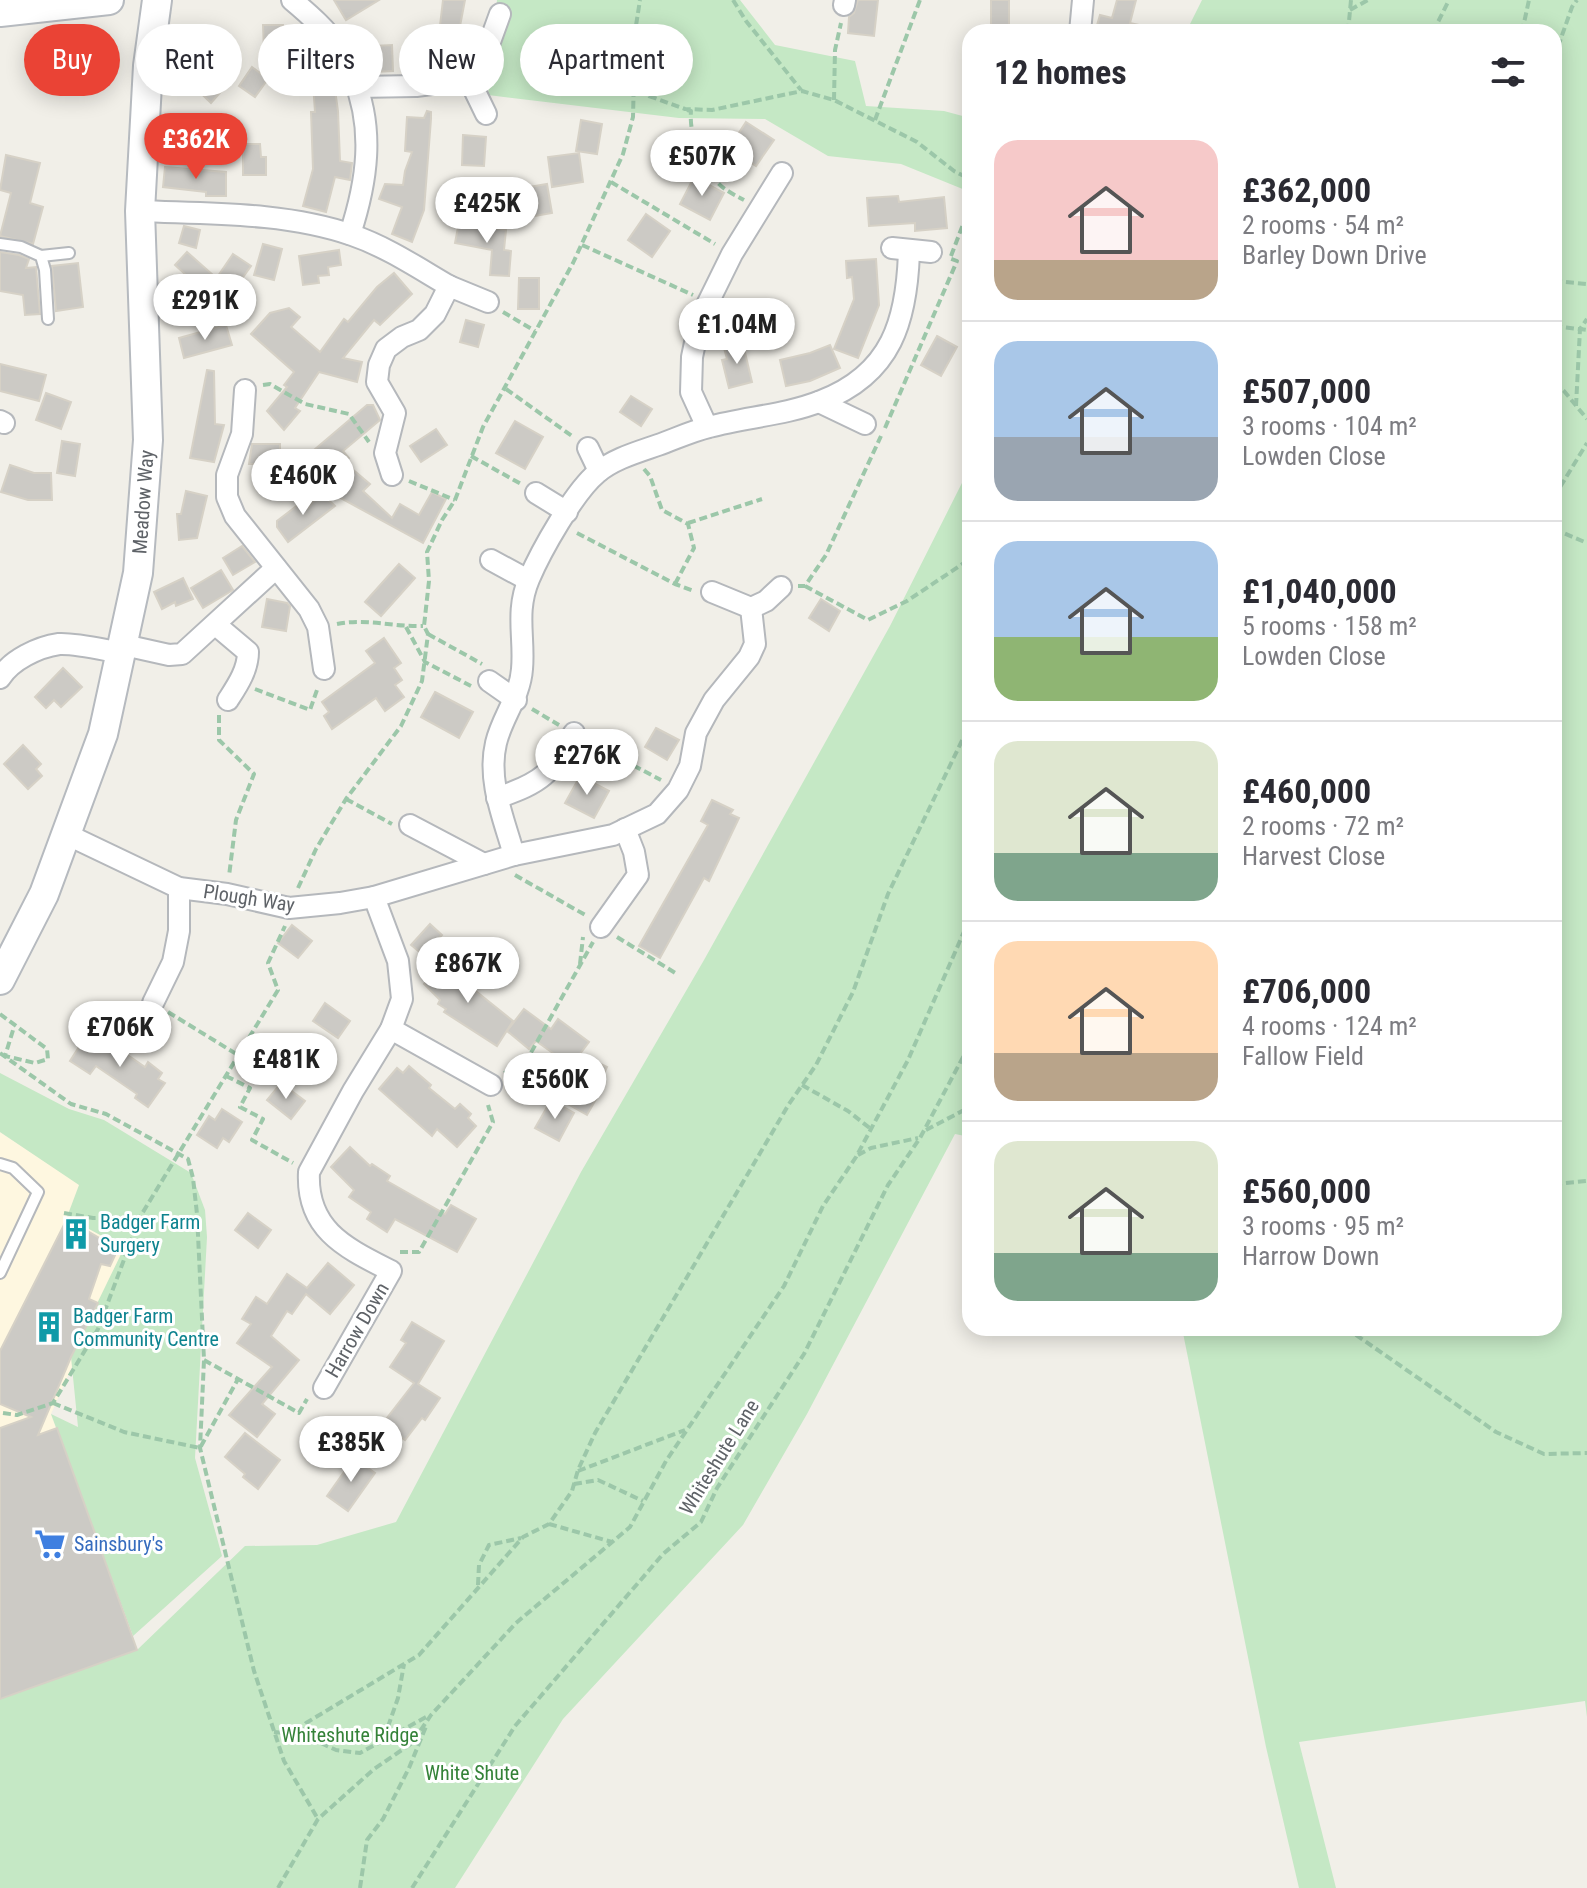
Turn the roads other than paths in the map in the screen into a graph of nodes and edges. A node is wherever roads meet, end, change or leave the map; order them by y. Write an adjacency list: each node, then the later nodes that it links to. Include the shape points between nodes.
1 (109, 0): 6 (street)
2 (157, 0): 15 (street, Meadow Way)
3 (275, 0): 4 (street)
4 (293, 0): 8 (street)
5 (1083, 0): 10 (street)
6 (0, 12)
7 (500, 14): 9 (street)
8 (321, 24)
9 (496, 24)
10 (1081, 24)
11 (359, 96): 16 (street, via 368,151)
12 (477, 96): 13 (street)
13 (486, 114)
14 (782, 173): 27 (street, via 700,319 691,392)
15 (140, 211): 16 (street, via 238,214); 40 (street, Meadow Way, via 148,440 138,573)
16 (350, 234): 21 (street)
17 (0, 244): 19 (lane)
18 (69, 253): 19 (lane)
19 (41, 256): 23 (lane)
20 (941, 256): 25 (street, via 901,250 905,307 892,339 854,386)
21 (449, 286): 22 (street); 30 (street, via 435,314 386,349 379,365 377,382 395,413 385,453)
22 (488, 302)
23 (48, 319)
24 (245, 390): 34 (street, via 242,434 227,475 227,497 235,516)
25 (819, 402): 26 (street); 27 (street)
26 (865, 424)
27 (707, 427): 29 (street)
28 (588, 448): 29 (street)
29 (599, 471): 32 (street, via 574,496)
30 (392, 475)
31 (536, 493): 32 (street)
32 (563, 518): 35 (street)
33 (491, 560): 35 (street)
34 (276, 568): 39 (street); 41 (street, via 318,627)
35 (528, 580): 45 (street)
36 (781, 587): 38 (street)
37 (712, 592): 38 (street)
38 (751, 608): 49 (street, Plough Way, via 755,644 696,733 690,766 678,790 657,814)
39 (216, 625): 40 (street, via 182,654); 44 (street, via 248,652)
40 (123, 649): 42 (street, via 60,644 26,655); 50 (street, Meadow Way, via 103,734)
41 (324, 669)
42 (0, 678)
43 (489, 682): 45 (street)
44 (233, 692)
45 (516, 700): 47 (street, via 496,741)
46 (574, 733): 47 (street, via 543,777)
47 (497, 798): 51 (street)
48 (410, 825): 52 (street)
49 (625, 829): 51 (street, Plough Way); 55 (street, via 638,875)
50 (68, 835): 53 (street, Plough Way); 56 (street, Meadow Way)
51 (514, 855): 52 (street, Plough Way)
52 (484, 864): 54 (street, Plough Way)
53 (179, 888): 54 (street, Plough Way, via 289,908); 57 (street, via 173,962)
54 (374, 897): 58 (street, via 398,961 402,999)
55 (594, 921)
56 (0, 980)
57 (153, 1003)
58 (391, 1029): 59 (street); 62 (street, Harrow Down, via 309,1172 313,1206 322,1226 343,1246)
59 (491, 1086)
60 (0, 1164): 63 (lane, via 13,1168 38,1192)
61 (400, 1252): 62 (street, Harrow Down)
62 (391, 1271): 64 (street, Harrow Down)
63 (0, 1273)
64 (324, 1388)

